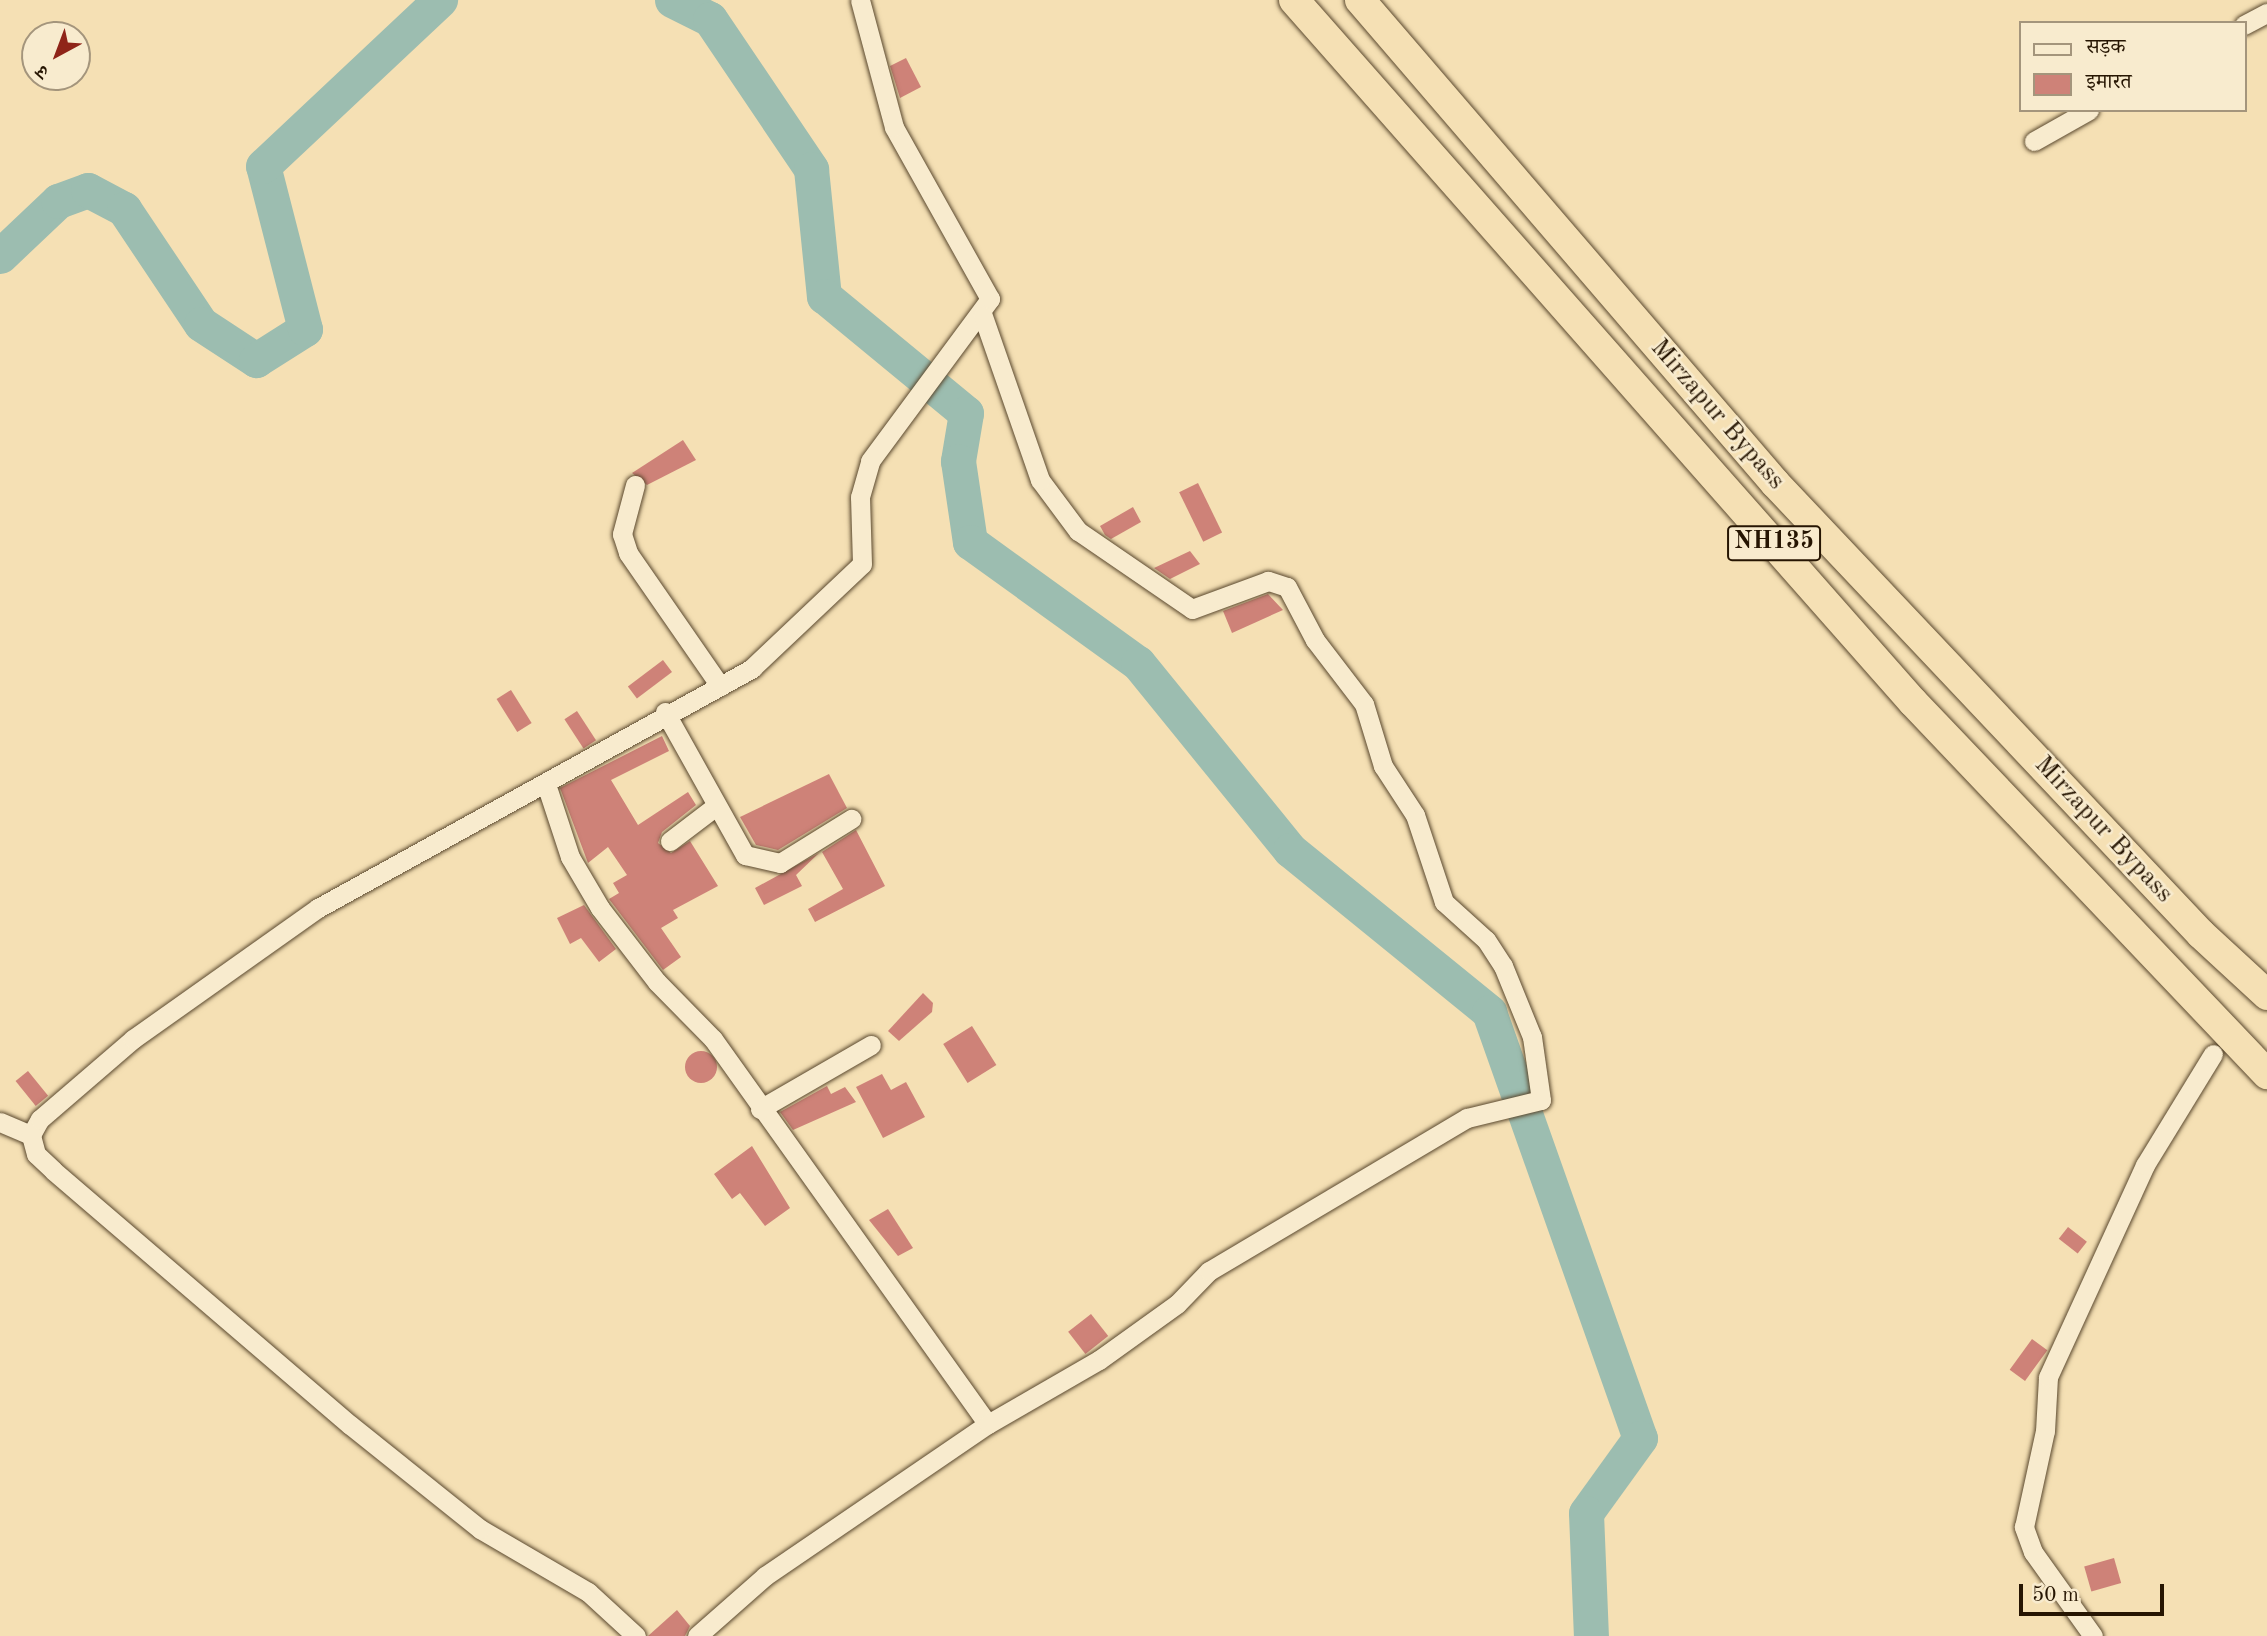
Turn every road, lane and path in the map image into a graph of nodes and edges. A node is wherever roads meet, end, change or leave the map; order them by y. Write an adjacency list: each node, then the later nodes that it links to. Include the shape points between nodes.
1 (860, 0): 8 (street, via 869,55 894,127 925,193 988,290)
2 (1294, 0): 19 (highway, NH135, via 1452,187 1913,702)
3 (1360, 0): 16 (highway, Mirzapur Bypass / NH135, via 1775,483 2201,934)
4 (2267, 13): 5 (street)
5 (2246, 24)
6 (2085, 112): 7 (street)
7 (2034, 141)
8 (982, 316): 10 (street, via 920,389 863,477 862,564 759,662); 23 (street, via 1040,480 1078,531 1192,609 1268,581 1287,587 1315,640 1364,704 1383,766 1415,815 1444,902 1486,940 1503,966 1534,1044 1541,1096 1531,1107 1490,1110 1441,1131 1242,1250 1099,1360)
9 (635, 485): 10 (street, via 622,534 628,553)
10 (720, 686): 11 (street)
11 (665, 712): 12 (street); 13 (street)
12 (546, 784): 20 (street, via 570,857 600,908 657,982 713,1039); 22 (street, via 427,842 318,908 133,1039 40,1119)
13 (716, 806): 14 (street, via 746,856 767,865 780,863); 15 (street)
14 (851, 819)
15 (670, 841)
16 (2267, 995)
17 (871, 1045): 20 (street)
18 (2213, 1054): 26 (street, via 2144,1165 2048,1377 2045,1431 2024,1527 2033,1552)
19 (2267, 1074)
20 (760, 1109): 23 (street)
21 (0, 1122): 22 (street)
22 (30, 1135): 24 (street, via 36,1154 53,1170 350,1424 480,1529 588,1592)
23 (988, 1424): 25 (street, via 765,1576)
24 (636, 1636)
25 (696, 1636)
26 (2093, 1636)

